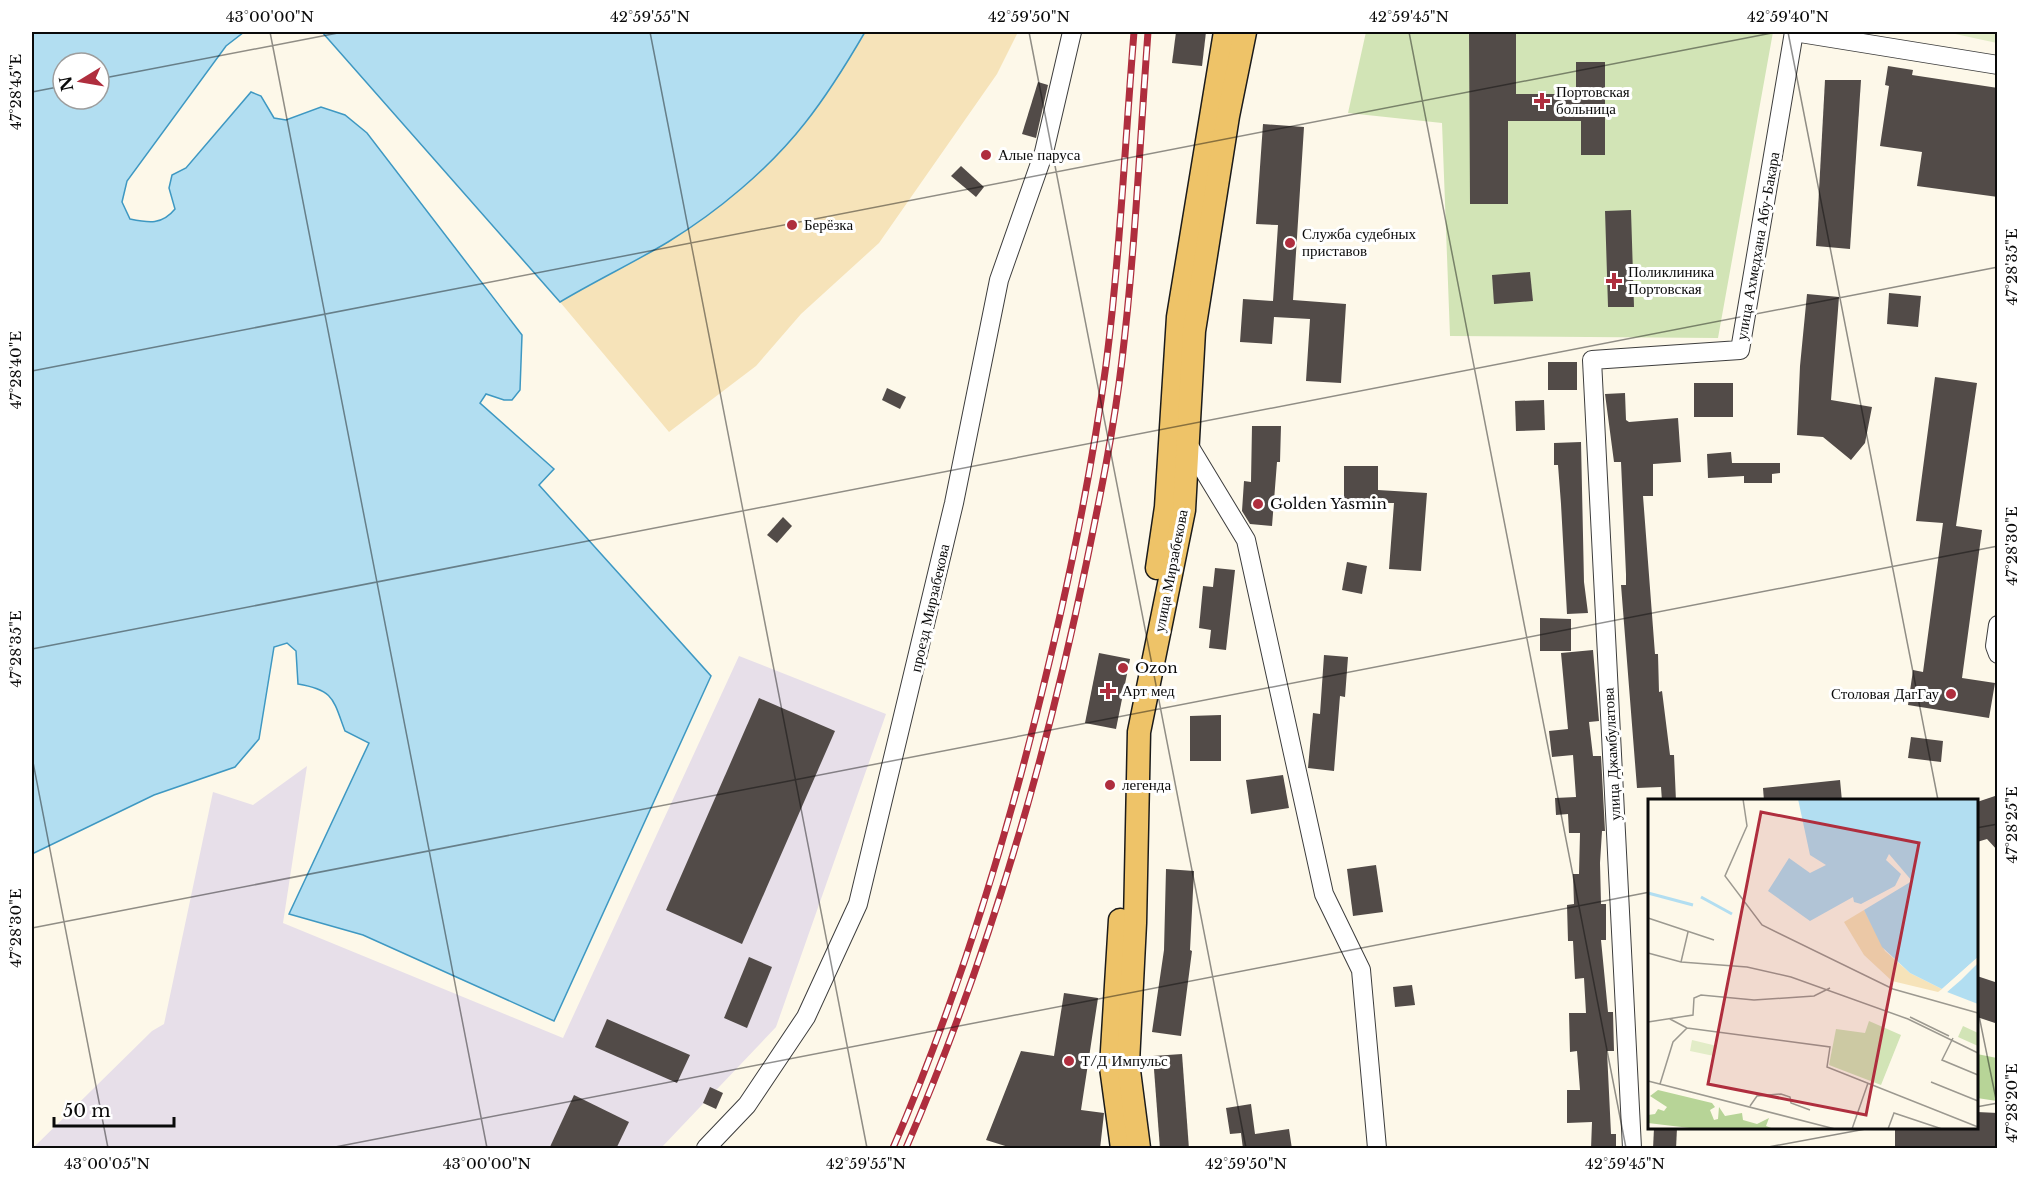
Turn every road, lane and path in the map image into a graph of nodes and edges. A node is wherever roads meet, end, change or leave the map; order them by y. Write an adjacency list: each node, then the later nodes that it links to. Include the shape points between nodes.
1 (1072, 32): 10 (street, проезд Мирзабекова, via 1044,152 999,280 950,525 858,904 806,1017 747,1105)
2 (1225, 32): 7 (main road, улица Мирзабекова, via 1178,317)
3 (1245, 32): 7 (main road, улица Мирзабекова, via 1228,116)
4 (1794, 32): 5 (street); 6 (street, улица Ахмедхана Абу-Бакара, via 1740,350)
5 (1998, 65)
6 (1592, 360): 14 (street, улица Джамбулатова)
7 (1178, 440): 11 (main road, улица Мирзабекова, via 1135,730 1111,1067); 12 (main road, улица Мирзабекова, via 1184,510 1138,732 1136,923 1128,1063); 13 (street, via 1246,540 1324,894 1361,970)
8 (1998, 625): 9 (street)
9 (1998, 654)
10 (706, 1149)
11 (1122, 1149)
12 (1138, 1149)
13 (1377, 1149)
14 (1632, 1149)

